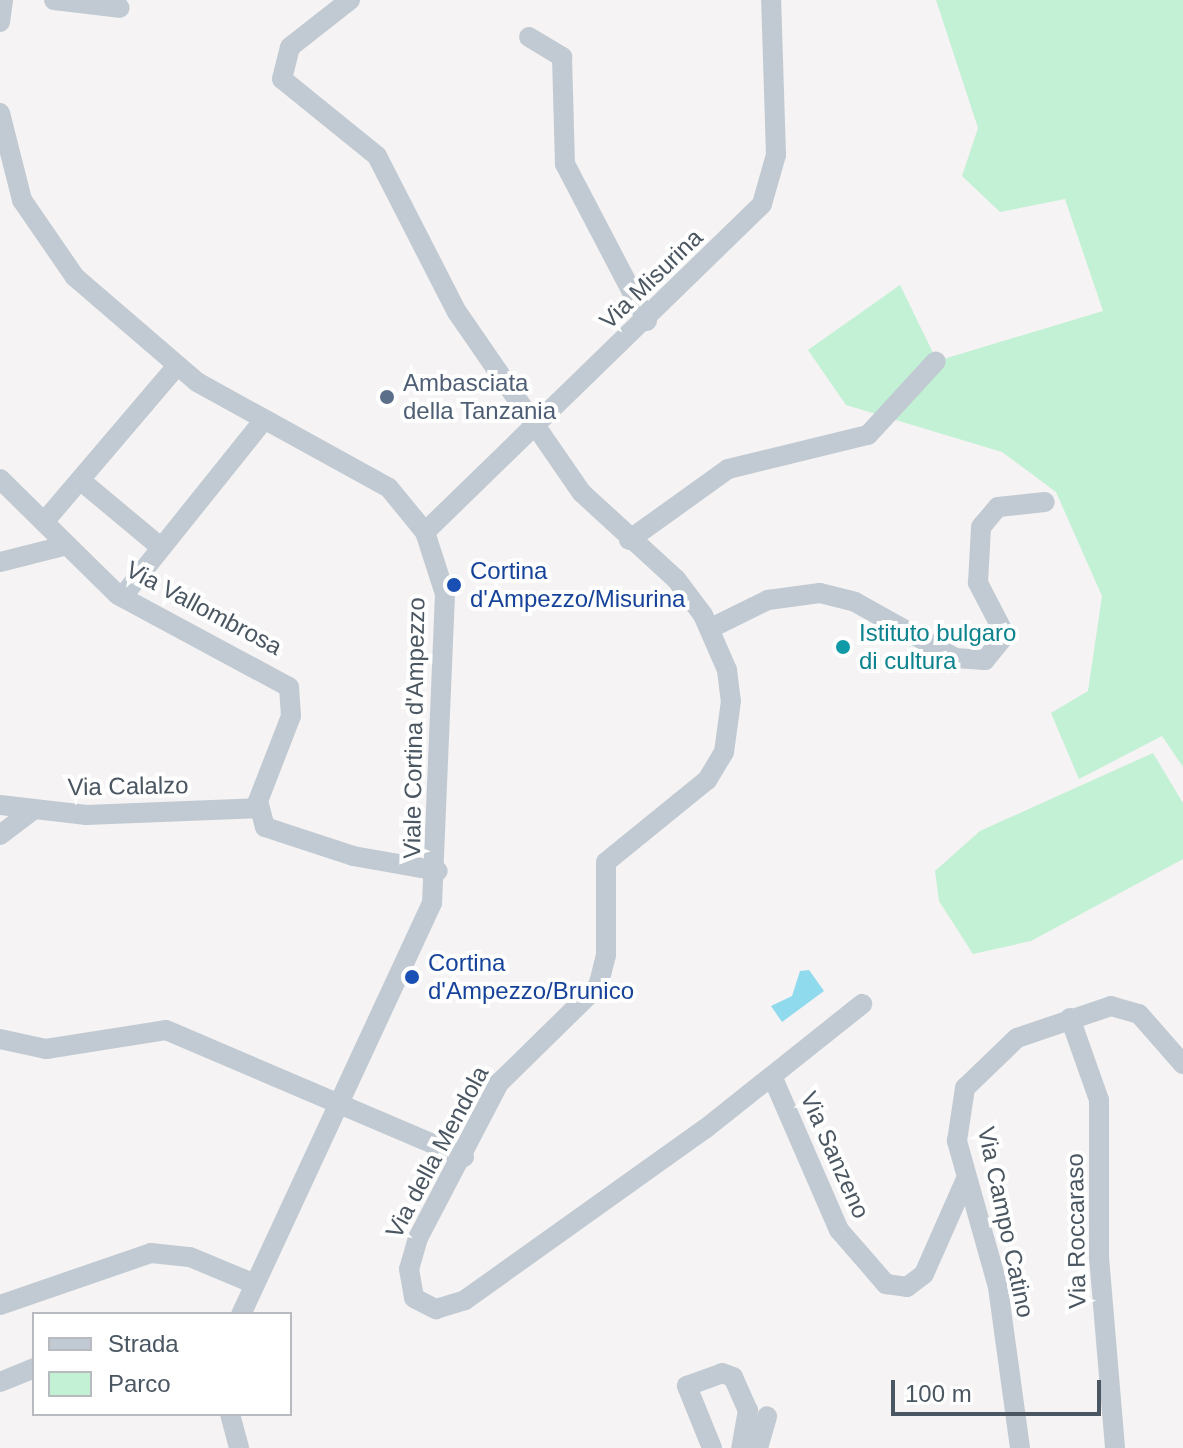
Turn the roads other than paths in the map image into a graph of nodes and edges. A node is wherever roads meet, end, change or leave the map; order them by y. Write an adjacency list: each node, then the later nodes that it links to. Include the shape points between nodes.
1 (3, 0): 6 (street)
2 (54, 0): 5 (street)
3 (350, 0): 13 (street, Via della Mendola, via 295,41 281,76 377,156 451,303)
4 (771, 0): 9 (street, Via Misurina, via 776,132 771,188 750,219)
5 (120, 8)
6 (0, 22)
7 (529, 37): 9 (street, via 562,57 565,164)
8 (0, 113): 11 (street, Viale Cortina d'Ampezzo, via 12,176 34,224 82,285)
9 (647, 321): 13 (street, Via Misurina)
10 (936, 361): 19 (street, via 868,435 728,469)
11 (176, 367): 12 (street, Viale Cortina d'Ampezzo); 15 (street)
12 (264, 420): 18 (street, Viale Cortina d'Ampezzo, via 380,481); 21 (street)
13 (539, 423): 18 (street, Via Misurina); 19 (street, Via della Mendola, via 582,493)
14 (0, 479): 17 (street, Via Vallombrosa)
15 (80, 480): 17 (street); 21 (street)
16 (1045, 502): 24 (street, via 998,507 981,527 978,583 1005,635 985,660 955,658 855,602 820,593 768,600)
17 (44, 522): 20 (street, Via Vallombrosa)
18 (425, 532): 29 (street, Viale Cortina d'Ampezzo, via 446,613)
19 (629, 540): 24 (street, Via della Mendola, via 676,579)
20 (67, 545): 22 (street); 23 (street, Via Vallombrosa)
21 (158, 545): 23 (street, via 159,554)
22 (0, 562)
23 (122, 597): 26 (street, Via Vallombrosa, via 289,687 291,716)
24 (711, 628): 36 (street, Via della Mendola, via 731,701 720,761 683,805 606,862 607,943 598,986 587,1004 505,1075)
25 (0, 805): 27 (street, Via Calalzo)
26 (257, 808): 27 (street, Via Calalzo); 29 (street, via 262,824 278,836)
27 (33, 810): 28 (street)
28 (0, 835)
29 (438, 871): 35 (street, Viale Cortina d'Ampezzo, via 423,928)
30 (862, 1004): 34 (street, Via della Mendola)
31 (1070, 1018): 33 (street, Via Campo Catino, via 1111,1006 1133,1010); 37 (street, Via Campo Catino, via 1017,1038 970,1079 957,1130); 50 (street, Via Roccaraso, via 1099,1100 1099,1257)
32 (0, 1039): 35 (street, via 46,1049 166,1030)
33 (1183, 1064)
34 (772, 1076): 36 (street, Via della Mendola, via 479,1290 432,1308 411,1292 409,1269 425,1221); 37 (street, Via Sanzeno, via 839,1230 886,1284 907,1287 927,1271)
35 (338, 1103): 36 (street); 38 (street, Viale Cortina d'Ampezzo)
36 (464, 1157)
37 (965, 1181): 49 (street, Via Campo Catino, via 998,1287)
38 (255, 1284): 39 (street, via 190,1257 151,1253); 40 (street, Viale Cortina d'Ampezzo)
39 (0, 1305)
40 (242, 1312)
41 (32, 1369): 42 (street)
42 (0, 1382)
43 (231, 1416): 45 (street)
44 (767, 1416): 48 (street)
45 (239, 1448)
46 (712, 1448): 47 (street, via 687,1386 722,1373 733,1377 748,1410)
47 (741, 1448)
48 (758, 1448)
49 (1020, 1448)
50 (1115, 1448)

